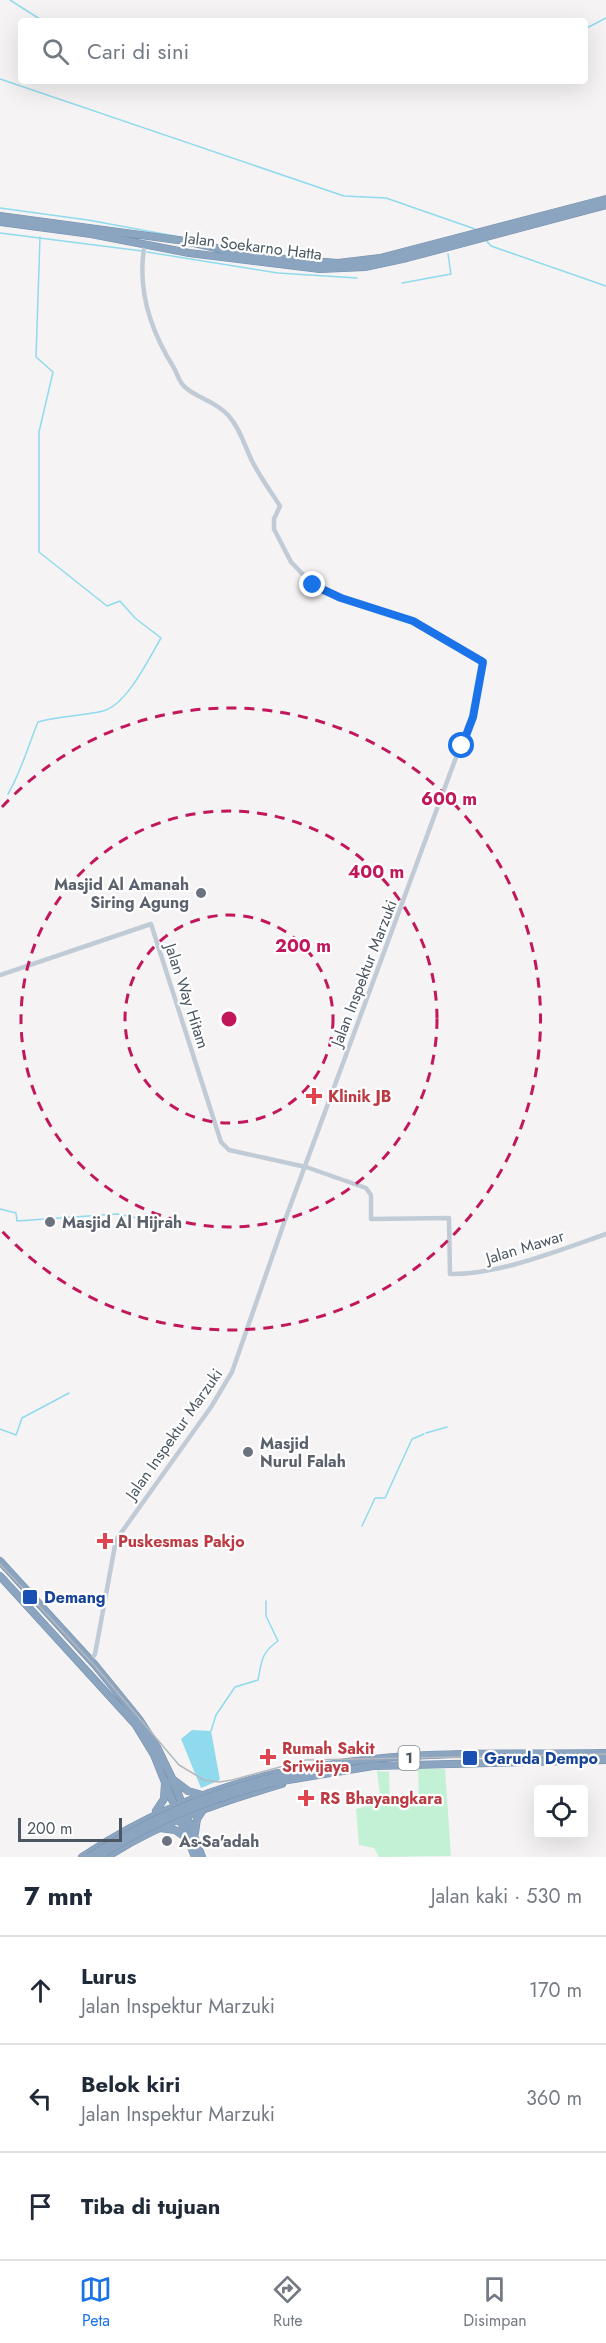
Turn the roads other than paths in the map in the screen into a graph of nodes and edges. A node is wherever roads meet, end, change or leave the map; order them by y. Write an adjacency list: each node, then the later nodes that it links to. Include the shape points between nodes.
1 (606, 199): 5 (highway, Jalan Soekarno Hatta)
2 (606, 205): 5 (highway, Jalan Soekarno Hatta)
3 (0, 216): 4 (highway, Jalan Soekarno Hatta)
4 (14, 220): 6 (highway, Jalan Soekarno Hatta); 7 (highway, Jalan Soekarno Hatta, via 185,241 314,263 367,261); 8 (highway, Jalan Soekarno Hatta)
5 (541, 220): 7 (highway, Jalan Soekarno Hatta)
6 (0, 222)
7 (475, 237): 8 (highway, Jalan Soekarno Hatta, via 365,267 320,268)
8 (144, 245): 10 (street, Jalan Inspektur Marzuki, via 141,269 155,336 183,386 216,405 234,423 279,505 274,529 291,562 313,585 413,621 483,662 470,728)
9 (0, 975): 10 (street, Jalan Way Hitam, via 151,924 224,1146 233,1152)
10 (306, 1167): 11 (street, Jalan Mawar, via 369,1190 371,1219 449,1218 450,1274 479,1273); 14 (street, Jalan Inspektur Marzuki, via 229,1378 116,1540)
11 (606, 1234)
12 (0, 1561): 14 (highway)
13 (0, 1576): 21 (highway, via 135,1724)
14 (91, 1660): 21 (highway, via 139,1719 157,1747)
15 (606, 1753): 16 (highway, 1)
16 (546, 1754): 18 (highway); 19 (highway, 1, via 476,1753 372,1760)
17 (606, 1760): 18 (highway, 1)
18 (546, 1762): 19 (highway, 1, via 373,1766)
19 (292, 1775): 20 (highway, 1); 22 (highway, via 282,1772); 24 (highway, via 283,1784)
20 (275, 1779): 34 (highway, 1, bridge, via 179,1807); 35 (highway, 1, bridge, via 186,1809)
21 (169, 1780): 23 (highway); 25 (highway); 27 (highway, via 163,1802)
22 (222, 1787): 23 (highway); 24 (highway, via 217,1793 220,1800)
23 (200, 1794): 25 (highway)
24 (226, 1801): 26 (highway)
25 (178, 1803): 27 (highway); 28 (highway)
26 (205, 1808): 28 (highway); 32 (highway)
27 (152, 1815): 29 (highway)
28 (183, 1816): 30 (highway); 32 (highway)
29 (143, 1821): 31 (highway, via 152,1826); 33 (highway)
30 (159, 1828): 31 (highway); 32 (highway)
31 (149, 1834): 36 (highway)
32 (191, 1836): 37 (highway); 38 (highway)
33 (82, 1857)
34 (89, 1857)
35 (98, 1857)
36 (107, 1857)
37 (195, 1857)
38 (202, 1857)

